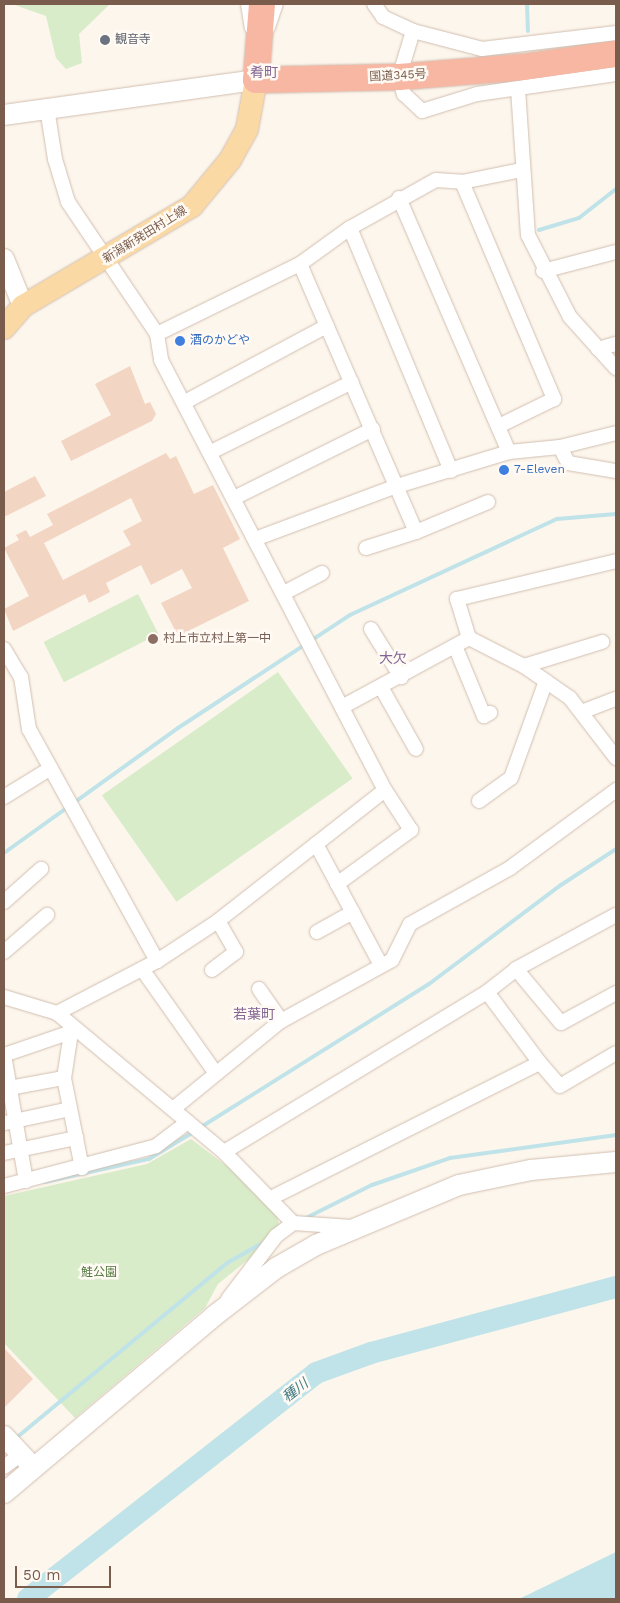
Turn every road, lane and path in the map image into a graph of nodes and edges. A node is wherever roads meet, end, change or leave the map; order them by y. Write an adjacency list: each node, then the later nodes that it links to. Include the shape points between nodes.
1 (248, 4): 8 (street)
2 (262, 4): 8 (highway)
3 (276, 4): 8 (street)
4 (374, 4): 5 (street, via 383,17)
5 (413, 31): 6 (street, via 482,49); 10 (street)
6 (616, 33)
7 (606, 56): 10 (highway, 国道345号)
8 (256, 68): 10 (highway, 国道345号); 12 (street); 20 (main road, 新潟新発田村上線, via 247,129 230,160 192,206)
9 (616, 74): 11 (street)
10 (399, 77): 11 (street, via 404,94 422,111 477,94)
11 (518, 89): 14 (street)
12 (47, 108): 13 (street); 20 (street, via 61,183)
13 (4, 115)
14 (521, 170): 15 (street); 22 (street, via 528,235)
15 (462, 182): 16 (street, via 436,180); 33 (street, via 554,399)
16 (399, 198): 17 (street); 33 (street)
17 (350, 228): 21 (street); 39 (street)
18 (616, 252): 22 (street)
19 (4, 259): 23 (street)
20 (104, 260): 24 (main road, 新潟新発田村上線); 27 (street)
21 (300, 264): 25 (street); 27 (street)
22 (543, 271): 29 (street, via 570,316)
23 (8, 282): 24 (street)
24 (23, 306): 26 (main road, 新潟新発田村上線)
25 (327, 326): 31 (street); 32 (street)
26 (4, 328)
27 (157, 334): 32 (street, via 161,360)
28 (616, 344): 29 (street)
29 (598, 349): 30 (street)
30 (616, 368)
31 (352, 382): 34 (street); 37 (street)
32 (185, 402): 37 (street)
33 (498, 426): 38 (street)
34 (373, 429): 41 (street); 42 (street)
35 (616, 433): 36 (street)
36 (560, 447): 38 (street); 40 (street, via 568,463)
37 (211, 452): 42 (street)
38 (509, 452): 39 (street)
39 (451, 471): 41 (street)
40 (616, 471)
41 (398, 486): 44 (street); 45 (street)
42 (234, 498): 45 (street)
43 (488, 502): 44 (street)
44 (416, 532): 46 (street)
45 (255, 539): 49 (street)
46 (366, 548)
47 (616, 561): 51 (street, via 457,599)
48 (322, 573): 49 (street)
49 (284, 593): 60 (street)
50 (371, 629): 56 (street)
51 (469, 638): 53 (street); 55 (street)
52 (602, 642): 55 (street)
53 (455, 646): 56 (street); 62 (street, via 484,716)
54 (4, 649): 65 (street, via 21,677 28,729)
55 (524, 666): 57 (street)
56 (401, 677): 58 (street)
57 (546, 681): 61 (street); 69 (street, via 511,778)
58 (381, 687): 60 (street); 63 (street)
59 (616, 699): 61 (street)
60 (342, 707): 66 (street)
61 (584, 711): 64 (street)
62 (490, 713)
63 (416, 749)
64 (616, 758)
65 (51, 768): 68 (street); 80 (street)
66 (385, 790): 70 (street); 72 (street, via 411,830)
67 (616, 790): 81 (street, via 510,868 410,924 392,960)
68 (4, 797)
69 (479, 801)
70 (316, 844): 72 (street); 77 (street)
71 (41, 869): 73 (street)
72 (337, 884): 74 (street)
73 (4, 902)
74 (352, 912): 78 (street); 81 (street)
75 (47, 915): 79 (street)
76 (616, 915): 83 (street)
77 (218, 921): 80 (street); 84 (street, via 236,952)
78 (317, 932)
79 (4, 952)
80 (157, 961): 82 (street)
81 (381, 965): 90 (street)
82 (142, 969): 89 (street); 95 (street)
83 (516, 969): 86 (street); 87 (street, via 561,1023)
84 (212, 970)
85 (259, 989): 90 (street)
86 (487, 992): 94 (street); 105 (street)
87 (616, 993)
88 (4, 997): 89 (street)
89 (57, 1014): 91 (street)
90 (281, 1021): 95 (street)
91 (71, 1029): 93 (street); 96 (street); 99 (street)
92 (616, 1053): 94 (street, via 560,1086)
93 (4, 1055): 97 (street)
94 (540, 1063): 110 (street)
95 (215, 1072): 99 (street)
96 (64, 1078): 97 (street); 98 (street)
97 (6, 1088): 100 (street)
98 (70, 1109): 100 (street); 102 (street)
99 (173, 1109): 101 (street)
100 (8, 1122): 103 (street)
101 (188, 1122): 105 (street); 107 (street, via 156,1146)
102 (76, 1138): 103 (street); 107 (street)
103 (19, 1149): 104 (street); 108 (street)
104 (4, 1152)
105 (224, 1152): 110 (street)
106 (616, 1162): 112 (street, via 531,1170 459,1185)
107 (82, 1168): 108 (street)
108 (26, 1181): 109 (street)
109 (4, 1186)
110 (271, 1198): 111 (street)
111 (293, 1223): 112 (street); 113 (street, via 276,1236)
112 (352, 1227): 113 (street, via 276,1268)
113 (214, 1316): 115 (street)
114 (4, 1436): 115 (street)
115 (26, 1461): 116 (street); 117 (street)
116 (4, 1467)
117 (4, 1493)

